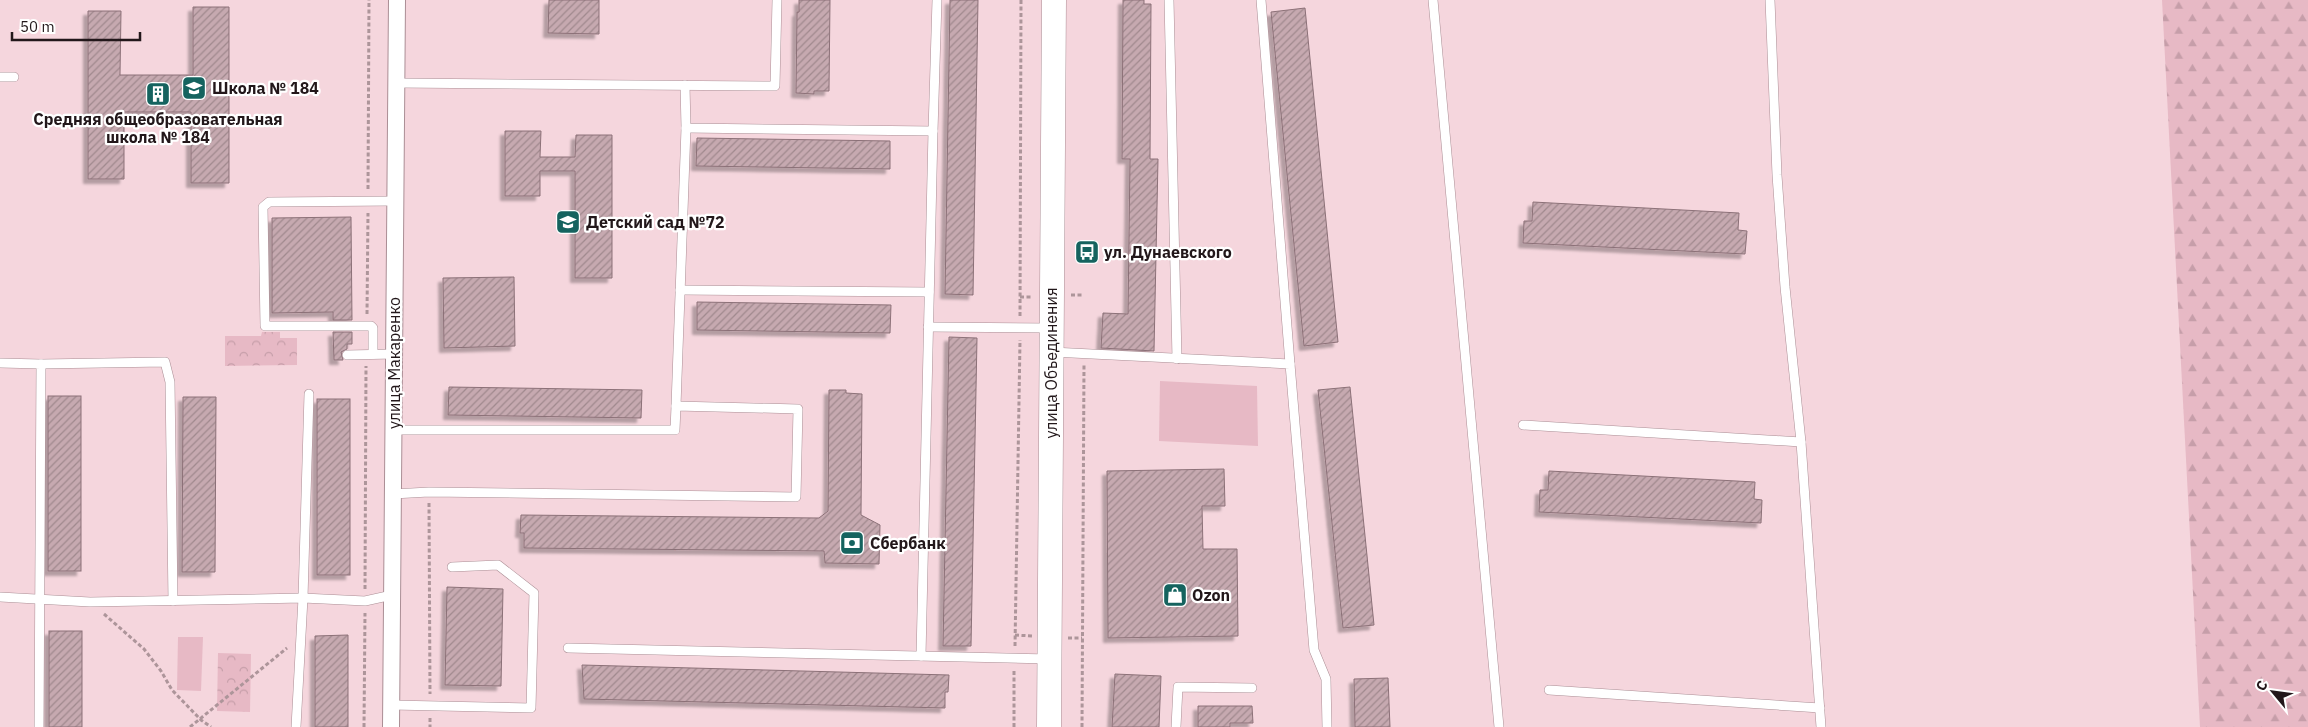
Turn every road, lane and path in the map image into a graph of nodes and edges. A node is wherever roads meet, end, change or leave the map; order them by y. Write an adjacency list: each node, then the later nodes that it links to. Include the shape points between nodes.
1 (397, 0): 12 (street, улица Макаренко)
2 (777, 0): 13 (lane, via 775,86)
3 (937, 0): 15 (lane)
4 (1021, 0): 20 (path)
5 (1054, 0): 21 (street, улица Объединения)
6 (1169, 0): 27 (lane)
7 (1261, 0): 30 (lane)
8 (1434, 0): 67 (lane)
9 (1770, 0): 35 (lane, via 1777,175)
10 (0, 77): 11 (lane)
11 (14, 77)
12 (396, 82): 13 (lane); 16 (street, улица Макаренко)
13 (685, 85): 14 (lane)
14 (686, 128): 15 (lane); 17 (lane)
15 (933, 131): 18 (lane)
16 (395, 201): 24 (lane, via 269,202 263,207 265,326 371,326); 25 (street, улица Макаренко)
17 (680, 290): 18 (lane); 32 (lane)
18 (929, 292): 19 (lane)
19 (928, 327): 20 (lane); 47 (lane)
20 (1020, 328): 21 (lane); 48 (path)
21 (1051, 328): 22 (street, улица Объединения)
22 (1051, 352): 23 (lane); 49 (street, улица Объединения)
23 (1084, 353): 27 (lane); 64 (path)
24 (373, 354): 25 (lane); 26 (lane)
25 (394, 354): 34 (street, улица Макаренко)
26 (348, 355)
27 (1177, 359): 30 (lane)
28 (0, 363): 29 (lane)
29 (41, 364): 42 (lane); 43 (lane, via 165,362 170,382)
30 (1290, 364): 66 (lane, via 1314,650 1326,679)
31 (309, 394): 41 (lane)
32 (676, 406): 34 (lane, via 675,430); 36 (lane, via 798,409 796,497)
33 (1523, 425): 35 (lane)
34 (394, 430): 37 (street, улица Макаренко)
35 (1801, 442): 54 (lane)
36 (429, 492): 37 (lane); 53 (path)
37 (393, 494): 39 (street, улица Макаренко)
38 (452, 567): 53 (lane, via 498,565 534,593 531,708)
39 (392, 595): 41 (lane, via 365,601); 52 (street, улица Макаренко)
40 (0, 597): 42 (lane)
41 (303, 598): 43 (lane); 45 (lane)
42 (40, 599): 44 (lane); 56 (lane)
43 (174, 601): 44 (lane)
44 (90, 602): 55 (path, via 144,649 172,690)
45 (301, 636): 55 (path); 59 (lane)
46 (568, 648): 47 (lane)
47 (921, 656): 48 (lane)
48 (1014, 658): 49 (lane); 62 (path)
49 (1050, 659): 63 (street, улица Объединения)
50 (1252, 688): 65 (lane, via 1178,687)
51 (1549, 690): 54 (lane)
52 (392, 705): 53 (lane); 60 (street, улица Макаренко)
53 (430, 706): 61 (path)
54 (1820, 708): 68 (lane)
55 (201, 720): 57 (path); 58 (path)
56 (38, 727)
57 (190, 727)
58 (211, 727)
59 (296, 727)
60 (392, 727)
61 (430, 727)
62 (1014, 727)
63 (1049, 727)
64 (1082, 727)
65 (1176, 727)
66 (1327, 727)
67 (1499, 727)
68 (1821, 727)

